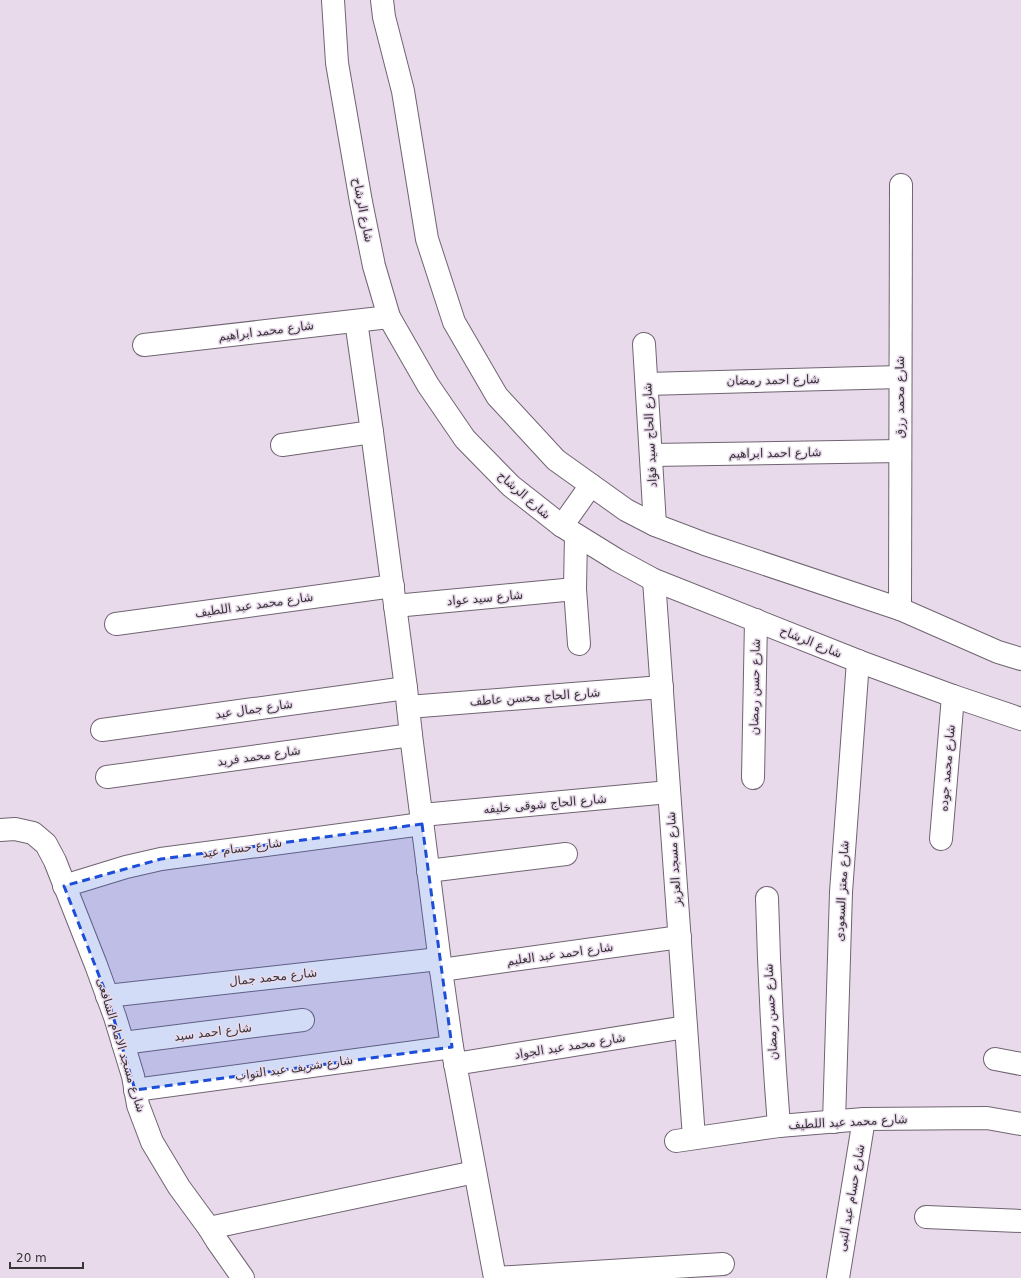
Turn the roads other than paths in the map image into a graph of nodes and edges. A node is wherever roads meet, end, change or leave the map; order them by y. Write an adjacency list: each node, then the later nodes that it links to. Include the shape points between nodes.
1 (333, 0): 4 (street, شارع الرشاح, via 337,63 361,202 374,266)
2 (382, 0): 14 (street, via 403,91 427,239 454,322 497,396)
3 (900, 185): 8 (street, شارع محمد رزق)
4 (389, 317): 5 (street, شارع محمد ابراهيم); 15 (street, شارع الرشاح, via 428,385 465,438 511,486)
5 (356, 321): 7 (street, شارع محمد ابراهيم); 10 (street)
6 (644, 344): 9 (street, شارع الحاج سيد فؤاد)
7 (144, 345)
8 (900, 377): 9 (street, شارع احمد رمضان); 12 (street, شارع محمد رزق)
9 (647, 384): 13 (street, شارع الحاج سيد فؤاد)
10 (372, 432): 11 (street); 19 (street)
11 (282, 445)
12 (900, 451): 13 (street, شارع احمد ابراهيم); 20 (street, شارع محمد رزق)
13 (651, 455): 16 (street, شارع الحاج سيد فؤاد)
14 (587, 491): 15 (street); 16 (street)
15 (568, 526): 17 (street, شارع الرشاح); 18 (street)
16 (655, 526): 20 (street)
17 (654, 580): 21 (street, شارع الرشاح); 26 (street, شارع مسجد العزيز)
18 (575, 589): 19 (street, شارع سيد عواد); 23 (street)
19 (394, 596): 22 (street, شارع محمد عبد اللطيف); 28 (street)
20 (900, 609): 24 (street, via 998,652)
21 (756, 620): 25 (street, شارع الرشاح); 33 (street, شارع حسن رمضان)
22 (116, 624)
23 (579, 644)
24 (1021, 659)
25 (858, 661): 27 (street, شارع الرشاح); 53 (street, شارع معتز السعودى, via 841,892)
26 (662, 687): 28 (street, شارع الحاج محسن عاطف); 34 (street, شارع مسجد العزيز)
27 (953, 696): 29 (street, شارع الرشاح); 37 (street, شارع محمد جوده)
28 (407, 697): 30 (street, شارع جمال عيد); 31 (street)
29 (1021, 719)
30 (102, 730)
31 (410, 735): 32 (street, شارع محمد فريد); 35 (street)
32 (107, 776)
33 (753, 778)
34 (669, 792): 35 (street, شارع الحاج شوقى خليفه); 42 (street, شارع مسجد العزيز)
35 (422, 820): 39 (street); 40 (street, شارع حسام عيد, via 161,859)
36 (0, 830): 40 (street, شارع مسجد الامام الشافعى, via 15,829 33,833 46,844)
37 (941, 839)
38 (566, 854): 39 (street)
39 (428, 871): 43 (street)
40 (64, 886): 44 (street, شارع مسجد الامام الشافعى)
41 (767, 898): 55 (street, شارع حسن رمضان)
42 (680, 937): 43 (street, شارع احمد عبد العليم); 46 (street, شارع مسجد العزيز)
43 (440, 965): 44 (street, شارع محمد جمال); 48 (street)
44 (107, 996): 47 (street, شارع مسجد الامام الشافعى)
45 (304, 1020): 47 (street, شارع احمد سيد)
46 (686, 1027): 48 (street, شارع محمد عبد الجواد); 56 (street, شارع مسجد العزيز)
47 (123, 1043): 51 (street, شارع مسجد الامام الشافعى)
48 (453, 1056): 51 (street, شارع شريف عبد التواب); 57 (street)
49 (995, 1059): 50 (street)
50 (1021, 1064)
51 (135, 1090): 60 (street, شارع مسجد الامام الشافعى, via 152,1142 179,1187)
52 (864, 1119): 53 (street, شارع محمد عبد اللطيف); 54 (street, شارع محمد عبد اللطيف, via 987,1118); 65 (street, شارع حسام عبد النبى)
53 (834, 1122): 55 (street, شارع محمد عبد اللطيف)
54 (1021, 1124)
55 (779, 1126): 56 (street, شارع محمد عبد اللطيف)
56 (685, 1140)
57 (475, 1172): 60 (street); 64 (street)
58 (926, 1217): 59 (street)
59 (1021, 1221)
60 (210, 1228): 63 (street, شارع مسجد الامام الشافعى, via 216,1241)
61 (723, 1264): 62 (street)
62 (624, 1274): 64 (street)
63 (243, 1278)
64 (495, 1278)
65 (838, 1278)

